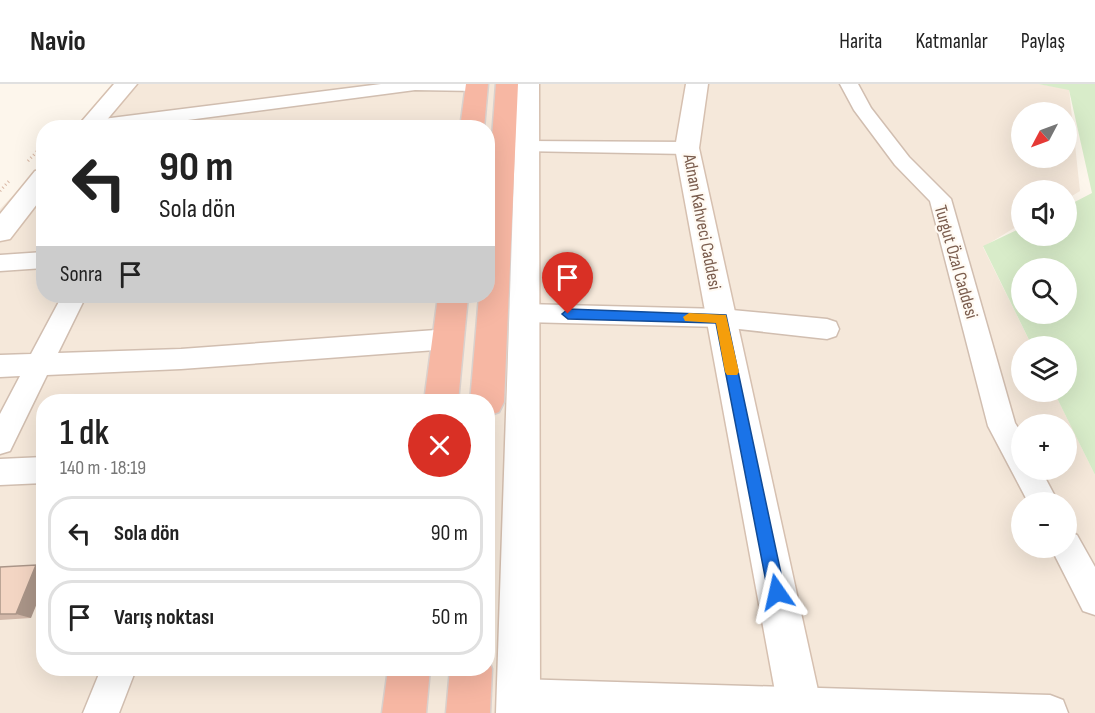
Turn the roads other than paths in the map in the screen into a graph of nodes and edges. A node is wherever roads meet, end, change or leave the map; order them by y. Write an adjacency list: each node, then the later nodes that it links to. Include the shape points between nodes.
1 (126, 84): 7 (street)
2 (507, 84): 16 (highway)
3 (528, 84): 10 (street)
4 (697, 84): 11 (street, Adnan Kahveci Caddesi)
5 (849, 84): 29 (street, Turgut Özal Caddesi, via 863,110 902,161 940,199 1002,426)
6 (477, 85): 8 (street, via 415,86); 9 (highway)
7 (93, 120)
8 (143, 120)
9 (473, 120)
10 (527, 147): 11 (street); 20 (street)
11 (687, 148): 21 (street, Adnan Kahveci Caddesi)
12 (36, 187): 13 (street)
13 (0, 232)
14 (36, 260): 15 (street)
15 (0, 262)
16 (495, 275)
17 (70, 303): 24 (street)
18 (452, 303): 23 (highway)
19 (493, 303): 27 (highway)
20 (524, 313): 21 (street); 37 (street)
21 (721, 318): 22 (street); 38 (street, Adnan Kahveci Caddesi)
22 (827, 329)
23 (449, 339): 24 (street, via 181,359); 26 (highway)
24 (39, 364): 25 (street); 28 (street)
25 (0, 366)
26 (442, 394)
27 (488, 394)
28 (0, 442)
29 (1011, 442)
30 (36, 471): 31 (street)
31 (0, 472)
32 (1073, 558): 33 (street)
33 (1095, 599)
34 (116, 676): 39 (street)
35 (408, 676): 40 (highway)
36 (471, 676): 41 (highway)
37 (518, 705): 38 (street, via 798,704)
38 (800, 710): 42 (street)
39 (101, 713)
40 (404, 713)
41 (468, 713)
42 (1050, 713)

